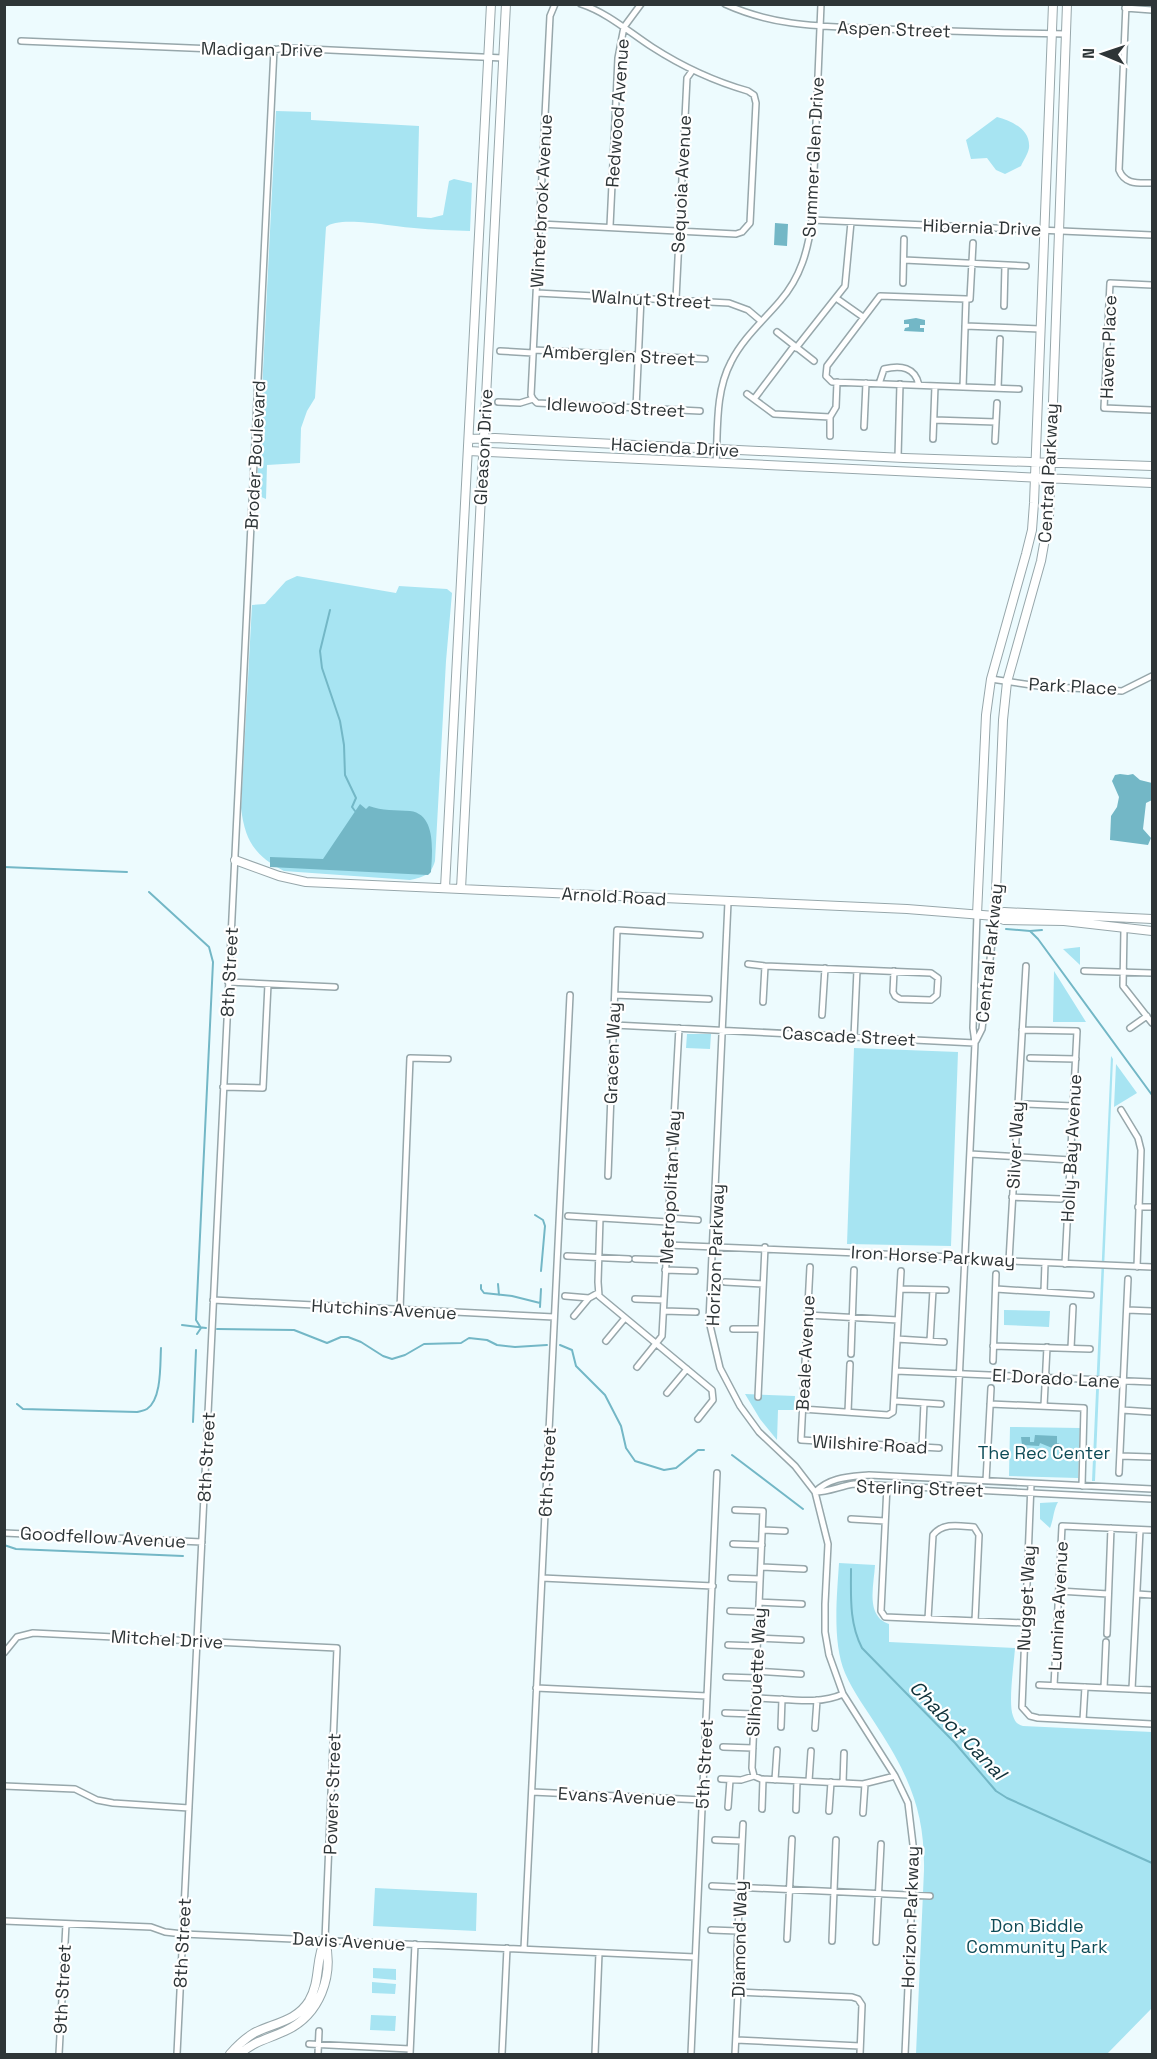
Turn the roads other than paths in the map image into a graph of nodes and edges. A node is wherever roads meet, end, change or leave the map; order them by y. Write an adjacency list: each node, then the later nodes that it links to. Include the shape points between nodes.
1 (491, 4): 18 (street, Gleason Drive)
2 (506, 4): 19 (street, Gleason Drive)
3 (555, 4): 24 (street, Winterbrook Avenue, via 550,15)
4 (581, 4): 13 (street)
5 (641, 4): 13 (street, Redwood Avenue)
6 (725, 4): 12 (street, Aspen Street, via 783,23)
7 (821, 4): 12 (street, Summer Glen Drive)
8 (1053, 4): 14 (street, Central Parkway)
9 (1067, 4): 15 (street, Central Parkway)
10 (1126, 6): 11 (street); 21 (street, via 1119,170 1125,180)
11 (1152, 10)
12 (819, 26): 14 (street, Aspen Street); 22 (street, Summer Glen Drive)
13 (624, 27): 20 (street); 25 (street, Redwood Avenue, via 618,58)
14 (1052, 34): 15 (street, Aspen Street); 26 (street, Central Parkway)
15 (1066, 34): 27 (street, Central Parkway)
16 (21, 40): 17 (street, Madigan Drive)
17 (274, 49): 18 (street, Madigan Drive); 98 (street, Broder Boulevard)
18 (488, 57): 19 (street, Madigan Drive); 78 (street, Gleason Drive)
19 (503, 58): 79 (street, Gleason Drive)
20 (692, 71): 28 (street, Sequoia Avenue, via 687,78); 28 (street, via 754,95 750,223 736,234)
21 (1152, 183)
22 (812, 220): 23 (street, Hibernia Drive); 45 (street, Summer Glen Drive, via 800,270 781,301)
23 (851, 222): 26 (street, Hibernia Drive); 40 (street, via 845,286)
24 (540, 224): 25 (street); 38 (street, Winterbrook Avenue)
25 (610, 226): 28 (street)
26 (1045, 230): 27 (street, Hibernia Drive); 47 (street, Central Parkway)
27 (1058, 230): 29 (street, Hibernia Drive); 88 (street, Central Parkway)
28 (679, 231): 41 (street, Sequoia Avenue)
29 (1152, 235)
30 (904, 239): 32 (street)
31 (973, 243): 33 (street)
32 (904, 260): 33 (street); 36 (street)
33 (972, 264): 34 (street); 42 (street, via 970,299)
34 (1005, 265): 35 (street); 43 (street)
35 (1026, 266)
36 (903, 283)
37 (1152, 285): 71 (street, Haven Place, via 1110,283 1104,408)
38 (537, 293): 39 (street, Walnut Street); 52 (street, Winterbrook Avenue)
39 (641, 298): 41 (street, Walnut Street); 53 (street)
40 (836, 298): 44 (street); 50 (street)
41 (676, 299): 45 (street, Walnut Street, via 740,306)
42 (966, 299): 44 (street, via 880,296); 46 (street)
43 (1004, 306)
44 (863, 317): 56 (street, via 826,366 826,376)
45 (761, 321): 82 (street, Summer Glen Drive, via 729,364 719,407)
46 (965, 326): 47 (street); 62 (street)
47 (1040, 329): 87 (street, Central Parkway)
48 (777, 332): 50 (street)
49 (1000, 339): 63 (street)
50 (795, 347): 55 (street); 67 (street)
51 (500, 351): 52 (street, Amberglen Street)
52 (533, 352): 53 (street, Amberglen Street); 66 (street, Winterbrook Avenue)
53 (639, 355): 54 (street, Amberglen Street); 70 (street)
54 (705, 359)
55 (814, 361)
56 (837, 382): 57 (street); 73 (street, via 836,407)
57 (866, 383): 58 (street); 76 (street)
58 (879, 384): 59 (street); 60 (street, via 885,369 895,367 908,368 917,376)
59 (900, 384): 60 (street); 86 (street)
60 (919, 385): 61 (street)
61 (935, 386): 62 (street); 74 (street)
62 (963, 387): 63 (street)
63 (998, 388): 64 (street)
64 (1019, 389)
65 (747, 394): 67 (street)
66 (533, 399): 68 (street, Idlewood Street); 70 (street, Idlewood Street, via 537,403)
67 (754, 399): 73 (street, via 774,414)
68 (498, 402)
69 (996, 403): 75 (street)
70 (636, 408): 72 (street, Idlewood Street)
71 (1152, 410)
72 (700, 411)
73 (830, 417): 77 (street)
74 (934, 420): 75 (street); 80 (street)
75 (996, 422): 81 (street)
76 (864, 428)
77 (830, 436)
78 (469, 439): 79 (street, Hacienda Drive); 83 (street, Gleason Drive)
79 (483, 439): 82 (street, Hacienda Drive); 84 (street, Gleason Drive)
80 (933, 439)
81 (995, 441)
82 (717, 449): 85 (street, Hacienda Drive); 89 (street, Summer Glen Drive)
83 (468, 451): 84 (street, Hacienda Drive); 99 (street, Gleason Drive)
84 (483, 452): 89 (street, Hacienda Drive); 100 (street, Gleason Drive)
85 (881, 456): 86 (street, Hacienda Drive); 91 (street)
86 (898, 457): 87 (street, Hacienda Drive)
87 (1035, 462): 88 (street, Hacienda Drive); 92 (street, Central Parkway)
88 (1050, 462): 90 (street, Hacienda Drive); 93 (street, Central Parkway)
89 (716, 463): 91 (street, Hacienda Drive)
90 (1152, 466)
91 (870, 470): 92 (street, Hacienda Drive)
92 (1035, 476): 93 (street, Hacienda Drive); 96 (street, Central Parkway, via 1032,530)
93 (1049, 477): 94 (street, Hacienda Drive); 97 (street, Central Parkway, via 1049,516 1041,561)
94 (1152, 483)
95 (1152, 676): 97 (street, Park Place, via 1122,690)
96 (991, 679): 97 (street, Park Place); 102 (street, Central Parkway)
97 (1007, 682): 103 (street, Central Parkway)
98 (235, 860): 99 (street, Arnold Road, via 306,882); 117 (street, 8th Street)
99 (445, 888): 100 (street, Arnold Road)
100 (461, 889): 101 (street, Arnold Road)
101 (728, 902): 102 (street, Arnold Road); 130 (street, Horizon Parkway)
102 (977, 915): 103 (street, Arnold Road); 133 (street, Central Parkway)
103 (995, 916): 104 (street, Arnold Road, via 1004,912); 105 (street, Arnold Road, via 1004,920 1064,921); 133 (street, Central Parkway, via 982,1029)
104 (1152, 920)
105 (1124, 929): 106 (street, Arnold Road); 115 (street)
106 (1152, 931)
107 (700, 935): 121 (street, Gracen Way, via 617,930)
108 (748, 964): 109 (street)
109 (765, 966): 111 (street); 123 (street)
110 (1026, 966): 131 (street, Silver Way)
111 (825, 968): 112 (street); 124 (street)
112 (857, 970): 113 (street); 132 (street)
113 (894, 971): 113 (street, via 935,974 937,995 931,1000 900,999 893,992)
114 (1084, 971): 115 (street)
115 (1122, 972): 116 (street); 125 (street, via 1123,986)
116 (1152, 973)
117 (228, 982): 118 (street); 137 (street, 8th Street)
118 (268, 984): 119 (street); 137 (street, via 263,1088)
119 (335, 987)
120 (570, 995): 194 (street, 6th Street)
121 (615, 995): 122 (street); 127 (street, Gracen Way)
122 (710, 999)
123 (763, 1002)
124 (822, 1015)
125 (1147, 1016): 126 (street); 129 (street)
126 (1152, 1023)
127 (614, 1025): 128 (street, Cascade Street); 144 (street, Gracen Way)
128 (679, 1028): 130 (street, Cascade Street); 151 (street, Metropolitan Way)
129 (1130, 1028)
130 (723, 1030): 132 (street, Cascade Street); 154 (street, Horizon Parkway)
131 (1022, 1030): 136 (street, Holly Bay Avenue, via 1077,1031); 142 (street, Silver Way)
132 (854, 1037): 133 (street, Cascade Street)
133 (975, 1043): 141 (street, Central Parkway)
134 (1030, 1058): 136 (street)
135 (448, 1059): 187 (street, via 410,1058)
136 (1076, 1059): 139 (street, Holly Bay Avenue)
137 (223, 1086): 184 (street, 8th Street)
138 (1026, 1104): 139 (street)
139 (1073, 1106): 143 (street, Holly Bay Avenue)
140 (1121, 1110): 147 (street, via 1141,1150)
141 (970, 1154): 142 (street); 158 (street, Central Parkway)
142 (1014, 1155): 143 (street); 145 (street, Silver Way)
143 (1071, 1160): 162 (street, Holly Bay Avenue)
144 (608, 1176)
145 (1012, 1197): 146 (street); 160 (street, Silver Way)
146 (1061, 1199)
147 (1138, 1207): 148 (street); 164 (street)
148 (1152, 1207)
149 (568, 1216): 150 (street)
150 (600, 1218): 151 (street); 157 (street)
151 (668, 1220): 152 (street); 153 (street, Metropolitan Way)
152 (698, 1220)
153 (667, 1245): 154 (street, Iron Horse Parkway); 159 (street, Metropolitan Way)
154 (714, 1246): 155 (street, Iron Horse Parkway); 246 (street, Horizon Parkway, via 709,1321 720,1368 748,1418 795,1466)
155 (765, 1247): 158 (street, Iron Horse Parkway); 173 (street)
156 (567, 1256): 157 (street)
157 (599, 1258): 159 (street); 179 (street)
158 (965, 1259): 160 (street, Iron Horse Parkway); 215 (street, Central Parkway)
159 (666, 1260): 166 (street, Metropolitan Way)
160 (1009, 1261): 161 (street, Iron Horse Parkway)
161 (1045, 1263): 162 (street, Iron Horse Parkway); 178 (street)
162 (1065, 1264): 164 (street, Iron Horse Parkway)
163 (810, 1267): 192 (street, Beale Avenue)
164 (1137, 1267): 165 (street, Iron Horse Parkway)
165 (1152, 1267)
166 (665, 1270): 168 (street); 185 (street, Metropolitan Way)
167 (854, 1270): 195 (street)
168 (694, 1271)
169 (901, 1271): 174 (street)
170 (996, 1274): 175 (street)
171 (1128, 1279): 188 (street)
172 (725, 1282): 173 (street)
173 (763, 1284): 199 (street)
174 (900, 1289): 176 (street); 197 (street)
175 (996, 1289): 178 (street); 205 (street)
176 (933, 1290): 177 (street); 202 (street)
177 (946, 1290)
178 (1044, 1292): 180 (street)
179 (598, 1293): 182 (street); 196 (street)
180 (1091, 1295)
181 (565, 1296): 182 (street)
182 (589, 1298): 193 (street)
183 (635, 1299): 185 (street)
184 (213, 1300): 187 (street, Hutchins Avenue); 258 (street, 8th Street)
185 (664, 1300): 189 (street, Metropolitan Way)
186 (1073, 1307): 207 (street)
187 (400, 1310): 194 (street, Hutchins Avenue)
188 (1127, 1310): 190 (street); 217 (street)
189 (664, 1311): 191 (street); 204 (street, Metropolitan Way, via 663,1336)
190 (1152, 1311)
191 (696, 1312)
192 (807, 1315): 195 (street); 227 (street, Beale Avenue)
193 (574, 1316)
194 (554, 1317): 263 (street, 6th Street)
195 (852, 1317): 197 (street); 209 (street)
196 (625, 1318): 201 (street); 204 (street)
197 (898, 1320): 200 (street)
198 (733, 1329): 199 (street)
199 (761, 1329): 221 (street)
200 (897, 1339): 202 (street); 214 (street)
201 (606, 1341)
202 (930, 1341): 203 (street)
203 (944, 1342)
204 (656, 1343): 212 (street); 213 (street)
205 (993, 1346): 206 (street); 210 (street)
206 (1047, 1347): 207 (street); 216 (street)
207 (1071, 1348): 208 (street)
208 (1090, 1349)
209 (851, 1354)
210 (993, 1361)
211 (850, 1364): 229 (street)
212 (637, 1367)
213 (687, 1369): 220 (street); 231 (street, via 714,1394)
214 (896, 1371): 215 (street, El Dorado Lane); 222 (street)
215 (959, 1374): 216 (street, El Dorado Lane); 239 (street, Central Parkway)
216 (1045, 1378): 217 (street, El Dorado Lane); 226 (street)
217 (1123, 1381): 218 (street, El Dorado Lane); 228 (street)
218 (1152, 1382)
219 (991, 1388): 225 (street)
220 (667, 1393)
221 (758, 1397)
222 (895, 1401): 223 (street); 229 (street, via 893,1412 888,1414)
223 (924, 1403): 224 (street); 233 (street)
224 (941, 1404)
225 (990, 1404): 226 (street); 240 (street)
226 (1044, 1406): 243 (street, via 1084,1408)
227 (802, 1409): 229 (street); 232 (street, Beale Avenue)
228 (1122, 1410): 230 (street); 235 (street)
229 (848, 1412)
230 (1152, 1412)
231 (698, 1419)
232 (801, 1440): 233 (street, Wilshire Road)
233 (922, 1447): 234 (street, Wilshire Road)
234 (939, 1448)
235 (1120, 1456): 236 (street); 238 (street)
236 (1152, 1457)
237 (717, 1473): 266 (street, 5th Street)
238 (1119, 1473)
239 (954, 1479): 240 (street, Sterling Street); 244 (street, Central Parkway); 246 (street, Sterling Street, via 841,1477 824,1483)
240 (986, 1481): 241 (street, Sterling Street)
241 (1031, 1484): 243 (street, Sterling Street); 247 (street, Nugget Way)
242 (886, 1486): 244 (street, Sterling Street); 246 (street, Sterling Street, via 854,1484); 251 (street)
243 (1082, 1486): 245 (street, Sterling Street)
244 (954, 1489): 247 (street, Sterling Street)
245 (1152, 1489)
246 (814, 1492): 297 (street, Horizon Parkway, via 828,1544 827,1644)
247 (1031, 1493): 248 (street, Sterling Street); 277 (street, Nugget Way)
248 (1152, 1498)
249 (735, 1510): 253 (street, Silhouette Way, via 763,1511)
250 (852, 1519): 251 (street)
251 (885, 1521): 275 (street, via 881,1611 885,1617)
252 (1111, 1528): 254 (street); 267 (street, Lumina Avenue, via 1062,1526); 268 (street)
253 (763, 1530): 256 (street); 260 (street, Silhouette Way)
254 (1140, 1530): 255 (street); 269 (street)
255 (1152, 1530)
256 (785, 1531)
257 (4, 1533): 258 (street, Goodfellow Avenue)
258 (202, 1542): 280 (street, 8th Street)
259 (733, 1544): 260 (street)
260 (762, 1545): 261 (street, Silhouette Way)
261 (761, 1567): 262 (street); 265 (street, Silhouette Way)
262 (804, 1569)
263 (542, 1578): 266 (street); 293 (street, 6th Street)
264 (731, 1578): 265 (street)
265 (760, 1579): 271 (street, Silhouette Way)
266 (713, 1586): 298 (street, 5th Street)
267 (1059, 1591): 268 (street); 291 (street, Lumina Avenue)
268 (1108, 1594): 278 (street)
269 (1137, 1594): 270 (street); 295 (street)
270 (1152, 1595)
271 (759, 1602): 272 (street); 274 (street, Silhouette Way)
272 (802, 1604)
273 (730, 1611): 274 (street)
274 (759, 1612): 279 (street, Silhouette Way)
275 (928, 1619): 276 (street); 276 (street, via 933,1535 944,1526 974,1527 979,1535)
276 (975, 1621): 277 (street)
277 (1025, 1623): 304 (street, Nugget Way, via 1021,1701 1024,1712 1038,1718)
278 (1107, 1634)
279 (758, 1638): 281 (street); 284 (street, Silhouette Way)
280 (197, 1640): 285 (street, Mitchel Drive); 286 (street, Mitchel Drive, via 33,1633 17,1637); 328 (street, 8th Street)
281 (801, 1640)
282 (1106, 1642): 294 (street)
283 (728, 1645): 284 (street)
284 (757, 1646): 288 (street, Silhouette Way)
285 (337, 1648): 352 (street, Powers Street)
286 (4, 1653)
287 (801, 1674): 288 (street)
288 (756, 1675): 289 (street); 299 (street, Silhouette Way)
289 (726, 1677)
290 (1040, 1685): 291 (street)
291 (1054, 1686): 292 (street)
292 (1085, 1687): 294 (street); 304 (street)
293 (536, 1688): 298 (street); 325 (street, 6th Street)
294 (1104, 1688): 295 (street)
295 (1132, 1689): 296 (street)
296 (1152, 1690)
297 (843, 1694): 301 (street); 314 (street, Horizon Parkway)
298 (708, 1696): 326 (street, 5th Street)
299 (755, 1698): 300 (street); 303 (street, Silhouette Way)
300 (782, 1699): 301 (street); 306 (street)
301 (817, 1701): 307 (street)
302 (724, 1713): 303 (street)
303 (754, 1714): 309 (street, Silhouette Way)
304 (1083, 1720): 305 (street)
305 (1152, 1724)
306 (781, 1727)
307 (815, 1728)
308 (723, 1747): 309 (street)
309 (753, 1748): 313 (street, Silhouette Way)
310 (777, 1750): 318 (street)
311 (811, 1751): 320 (street)
312 (844, 1753): 322 (street)
313 (754, 1776): 316 (street); 317 (street)
314 (895, 1776): 323 (street); 344 (street, Horizon Parkway, via 908,1803 914,1853)
315 (721, 1779): 317 (street)
316 (763, 1779): 318 (street); 329 (street)
317 (729, 1780): 327 (street)
318 (775, 1780): 319 (street)
319 (797, 1781): 320 (street); 330 (street)
320 (809, 1781): 321 (street)
321 (831, 1782): 322 (street); 331 (street)
322 (843, 1783): 323 (street)
323 (865, 1784): 332 (street)
324 (4, 1786): 328 (street, via 75,1789 113,1803)
325 (532, 1792): 326 (street, Evans Avenue); 357 (street, 6th Street)
326 (703, 1800): 359 (street, 5th Street)
327 (728, 1807)
328 (189, 1808): 350 (street, 8th Street)
329 (762, 1809)
330 (796, 1810)
331 (829, 1811)
332 (863, 1813)
333 (743, 1824): 337 (street, Diamond Way)
334 (792, 1839): 341 (street)
335 (715, 1840): 337 (street)
336 (836, 1840): 342 (street)
337 (742, 1841): 340 (street, Diamond Way)
338 (881, 1844): 343 (street)
339 (712, 1886): 340 (street)
340 (740, 1887): 341 (street); 349 (street, Diamond Way)
341 (789, 1889): 342 (street); 351 (street)
342 (834, 1892): 343 (street); 353 (street)
343 (878, 1894): 344 (street); 354 (street)
344 (912, 1895): 345 (street); 377 (street, Horizon Parkway)
345 (930, 1896)
346 (4, 1921): 347 (street, Davis Avenue)
347 (66, 1924): 350 (street, Davis Avenue, via 152,1927); 367 (street, 9th Street)
348 (711, 1930): 349 (street)
349 (738, 1931): 360 (street, Diamond Way)
350 (183, 1934): 352 (street, Davis Avenue); 368 (street, 8th Street)
351 (787, 1939)
352 (325, 1940): 355 (street, Davis Avenue); 369 (street, via 320,1950 317,1986 307,2004 295,2016 239,2043); 370 (street, via 326,1982 314,2009 300,2023 255,2042)
353 (832, 1941)
354 (876, 1942)
355 (415, 1944): 356 (street, Davis Avenue); 366 (street)
356 (507, 1948): 357 (street, Davis Avenue); 372 (street)
357 (524, 1949): 358 (street, Davis Avenue)
358 (599, 1953): 359 (street, Davis Avenue); 373 (street)
359 (695, 1958): 374 (street, 5th Street)
360 (738, 1992): 362 (street, Diamond Way); 365 (street, via 852,1996 862,2005)
361 (319, 2031): 364 (street)
362 (736, 2040): 365 (street); 375 (street, Diamond Way)
363 (309, 2044): 364 (street)
364 (319, 2044): 366 (street); 371 (street)
365 (860, 2046): 376 (street)
366 (410, 2052)
367 (59, 2055)
368 (177, 2055)
369 (230, 2055)
370 (240, 2055)
371 (318, 2055)
372 (502, 2055)
373 (595, 2055)
374 (690, 2055)
375 (735, 2055)
376 (860, 2055)
377 (904, 2055)

